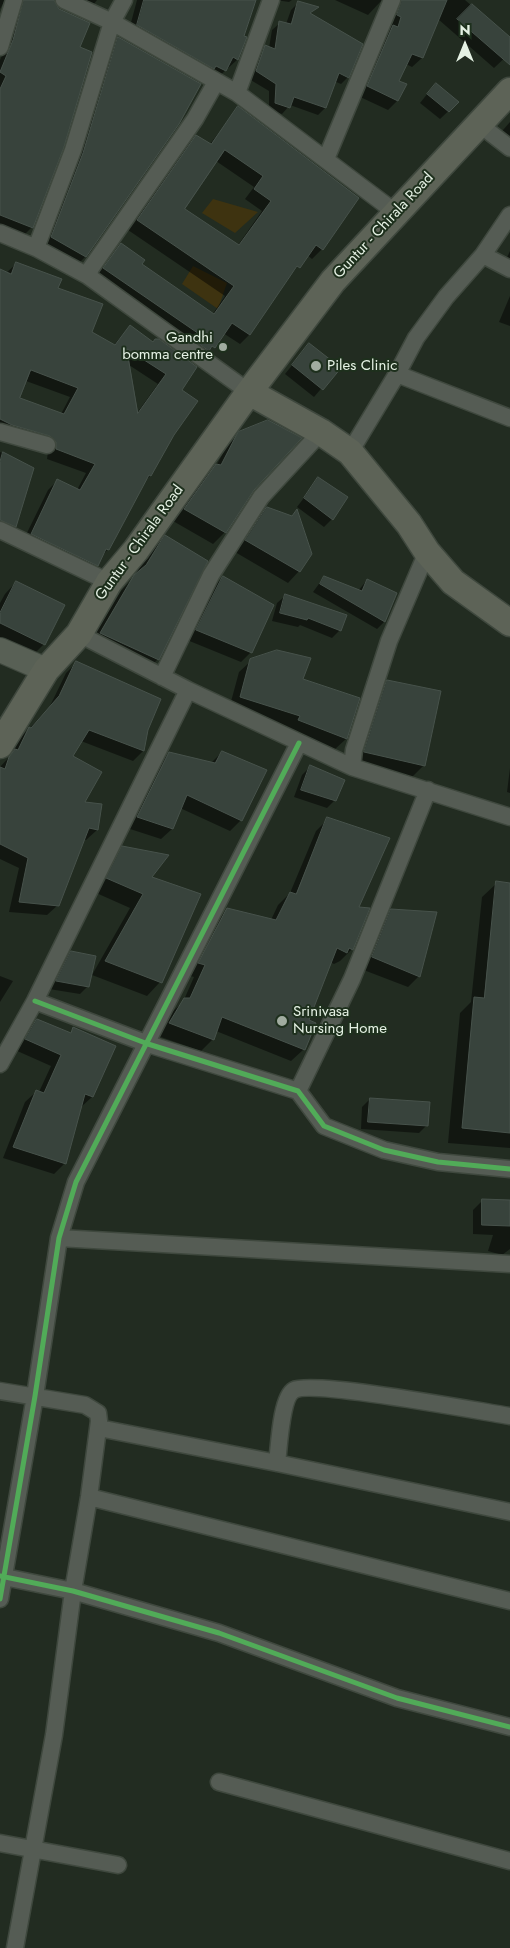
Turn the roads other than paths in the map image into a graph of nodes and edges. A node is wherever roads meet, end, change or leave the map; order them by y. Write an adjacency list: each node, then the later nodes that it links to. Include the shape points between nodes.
1 (14, 0): 7 (street)
2 (64, 0): 6 (street)
3 (124, 0): 6 (street)
4 (271, 0): 10 (street)
5 (392, 0): 13 (street)
6 (112, 22): 8 (street); 17 (street, via 73,150)
7 (0, 47)
8 (216, 82): 10 (street); 20 (street, via 195,119)
9 (510, 91): 11 (main road, Guntur - Chirala Road)
10 (237, 93): 13 (street)
11 (479, 124): 12 (street); 14 (main road, Guntur - Chirala Road)
12 (510, 148)
13 (326, 159): 14 (street)
14 (396, 212): 22 (main road, Guntur - Chirala Road, via 333,281)
15 (510, 215): 18 (street)
16 (0, 233): 17 (street)
17 (36, 248): 20 (street)
18 (483, 255): 19 (street); 21 (street, via 416,338)
19 (510, 269)
20 (88, 276): 22 (street)
21 (397, 374): 23 (street); 27 (street)
22 (249, 392): 25 (main road); 30 (main road, Guntur - Chirala Road, via 136,550)
23 (510, 418)
24 (0, 432): 26 (street)
25 (321, 432): 27 (main road); 35 (street, via 262,496 211,575)
26 (47, 444)
27 (350, 452): 29 (main road, via 409,524)
28 (0, 530): 30 (street)
29 (427, 552): 31 (main road, via 453,582); 39 (street, via 385,650 354,750)
30 (109, 582): 32 (main road, Guntur - Chirala Road)
31 (510, 623)
32 (79, 634): 34 (main road, Guntur - Chirala Road); 35 (street)
33 (0, 650): 34 (street)
34 (46, 670): 38 (main road, Guntur - Chirala Road)
35 (162, 677): 36 (street)
36 (188, 690): 37 (street); 42 (street)
37 (299, 743): 39 (street); 43 (street)
38 (0, 745)
39 (352, 767): 40 (street)
40 (428, 790): 41 (street); 45 (street, via 352,979)
41 (510, 817)
42 (35, 1001): 43 (street); 44 (street)
43 (148, 1044): 45 (street); 47 (street, via 76,1182)
44 (0, 1064)
45 (298, 1091): 46 (street, via 324,1126 384,1150 438,1162)
46 (510, 1169)
47 (59, 1238): 48 (street); 50 (street)
48 (510, 1264)
49 (0, 1391): 50 (street)
50 (35, 1396): 52 (street, via 94,1408 98,1413); 56 (street)
51 (510, 1416): 53 (street, via 308,1387 294,1390 286,1400)
52 (99, 1428): 53 (street); 54 (street)
53 (277, 1463): 55 (street)
54 (89, 1497): 57 (street); 59 (street)
55 (510, 1512)
56 (2, 1577): 57 (street); 58 (street)
57 (73, 1591): 60 (street, via 219,1633 397,1698); 63 (street, via 54,1735)
58 (0, 1599)
59 (510, 1600)
60 (510, 1727)
61 (219, 1782): 64 (street)
62 (0, 1843): 63 (street)
63 (31, 1848): 65 (street); 66 (street)
64 (510, 1860)
65 (118, 1865)
66 (14, 1948)

